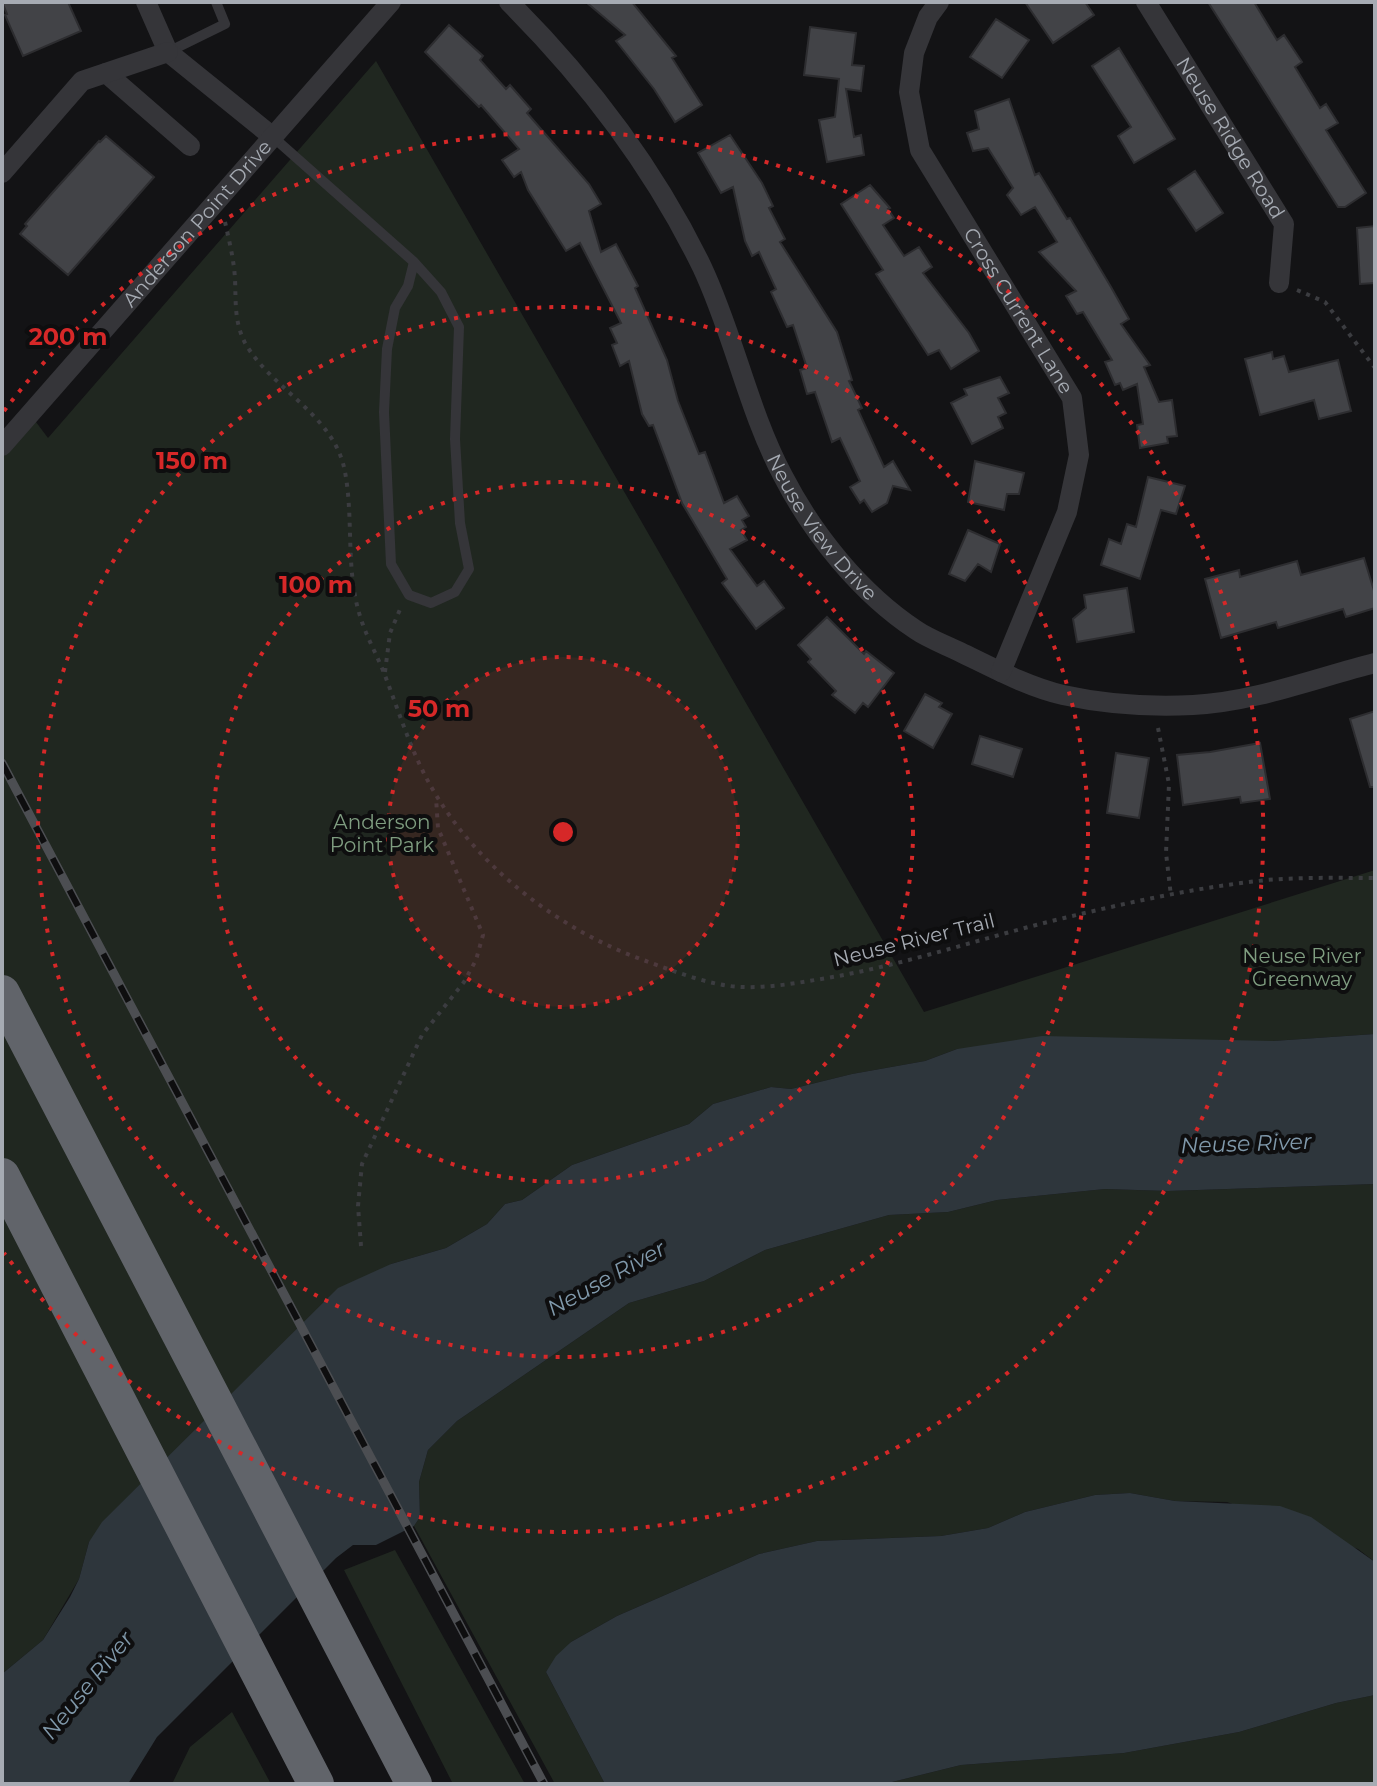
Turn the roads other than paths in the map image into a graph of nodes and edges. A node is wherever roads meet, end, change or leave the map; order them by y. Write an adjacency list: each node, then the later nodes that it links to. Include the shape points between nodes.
1 (146, 2): 7 (street)
2 (216, 2): 7 (lane, via 225,24)
3 (391, 2): 9 (street, Anderson Point Drive)
4 (509, 2): 16 (street, Neuse View Drive, via 602,107 648,171 701,267 763,432 814,527 867,590 916,630)
5 (939, 2): 16 (street, Cross Current Lane, via 928,17 912,66 909,92 920,150 1072,398 1079,455 1067,512)
6 (1146, 2): 13 (street, Neuse Ridge Road, via 1284,224)
7 (168, 52): 8 (street); 9 (street)
8 (106, 73): 10 (street); 11 (street, via 82,81)
9 (273, 137): 12 (lane); 14 (street, Anderson Point Drive)
10 (190, 146)
11 (2, 173)
12 (414, 262): 12 (lane, via 395,308 387,349 384,412 391,564 409,595 431,603 455,592 469,569 460,523 455,439 459,327 441,292)
13 (1279, 283)
14 (2, 446)
15 (1375, 663): 16 (street, Neuse View Drive, via 1194,705 1062,695)
16 (1001, 672)
17 (2, 993): 20 (highway)
18 (2, 1176): 19 (highway)
19 (316, 1784)
20 (414, 1784)

